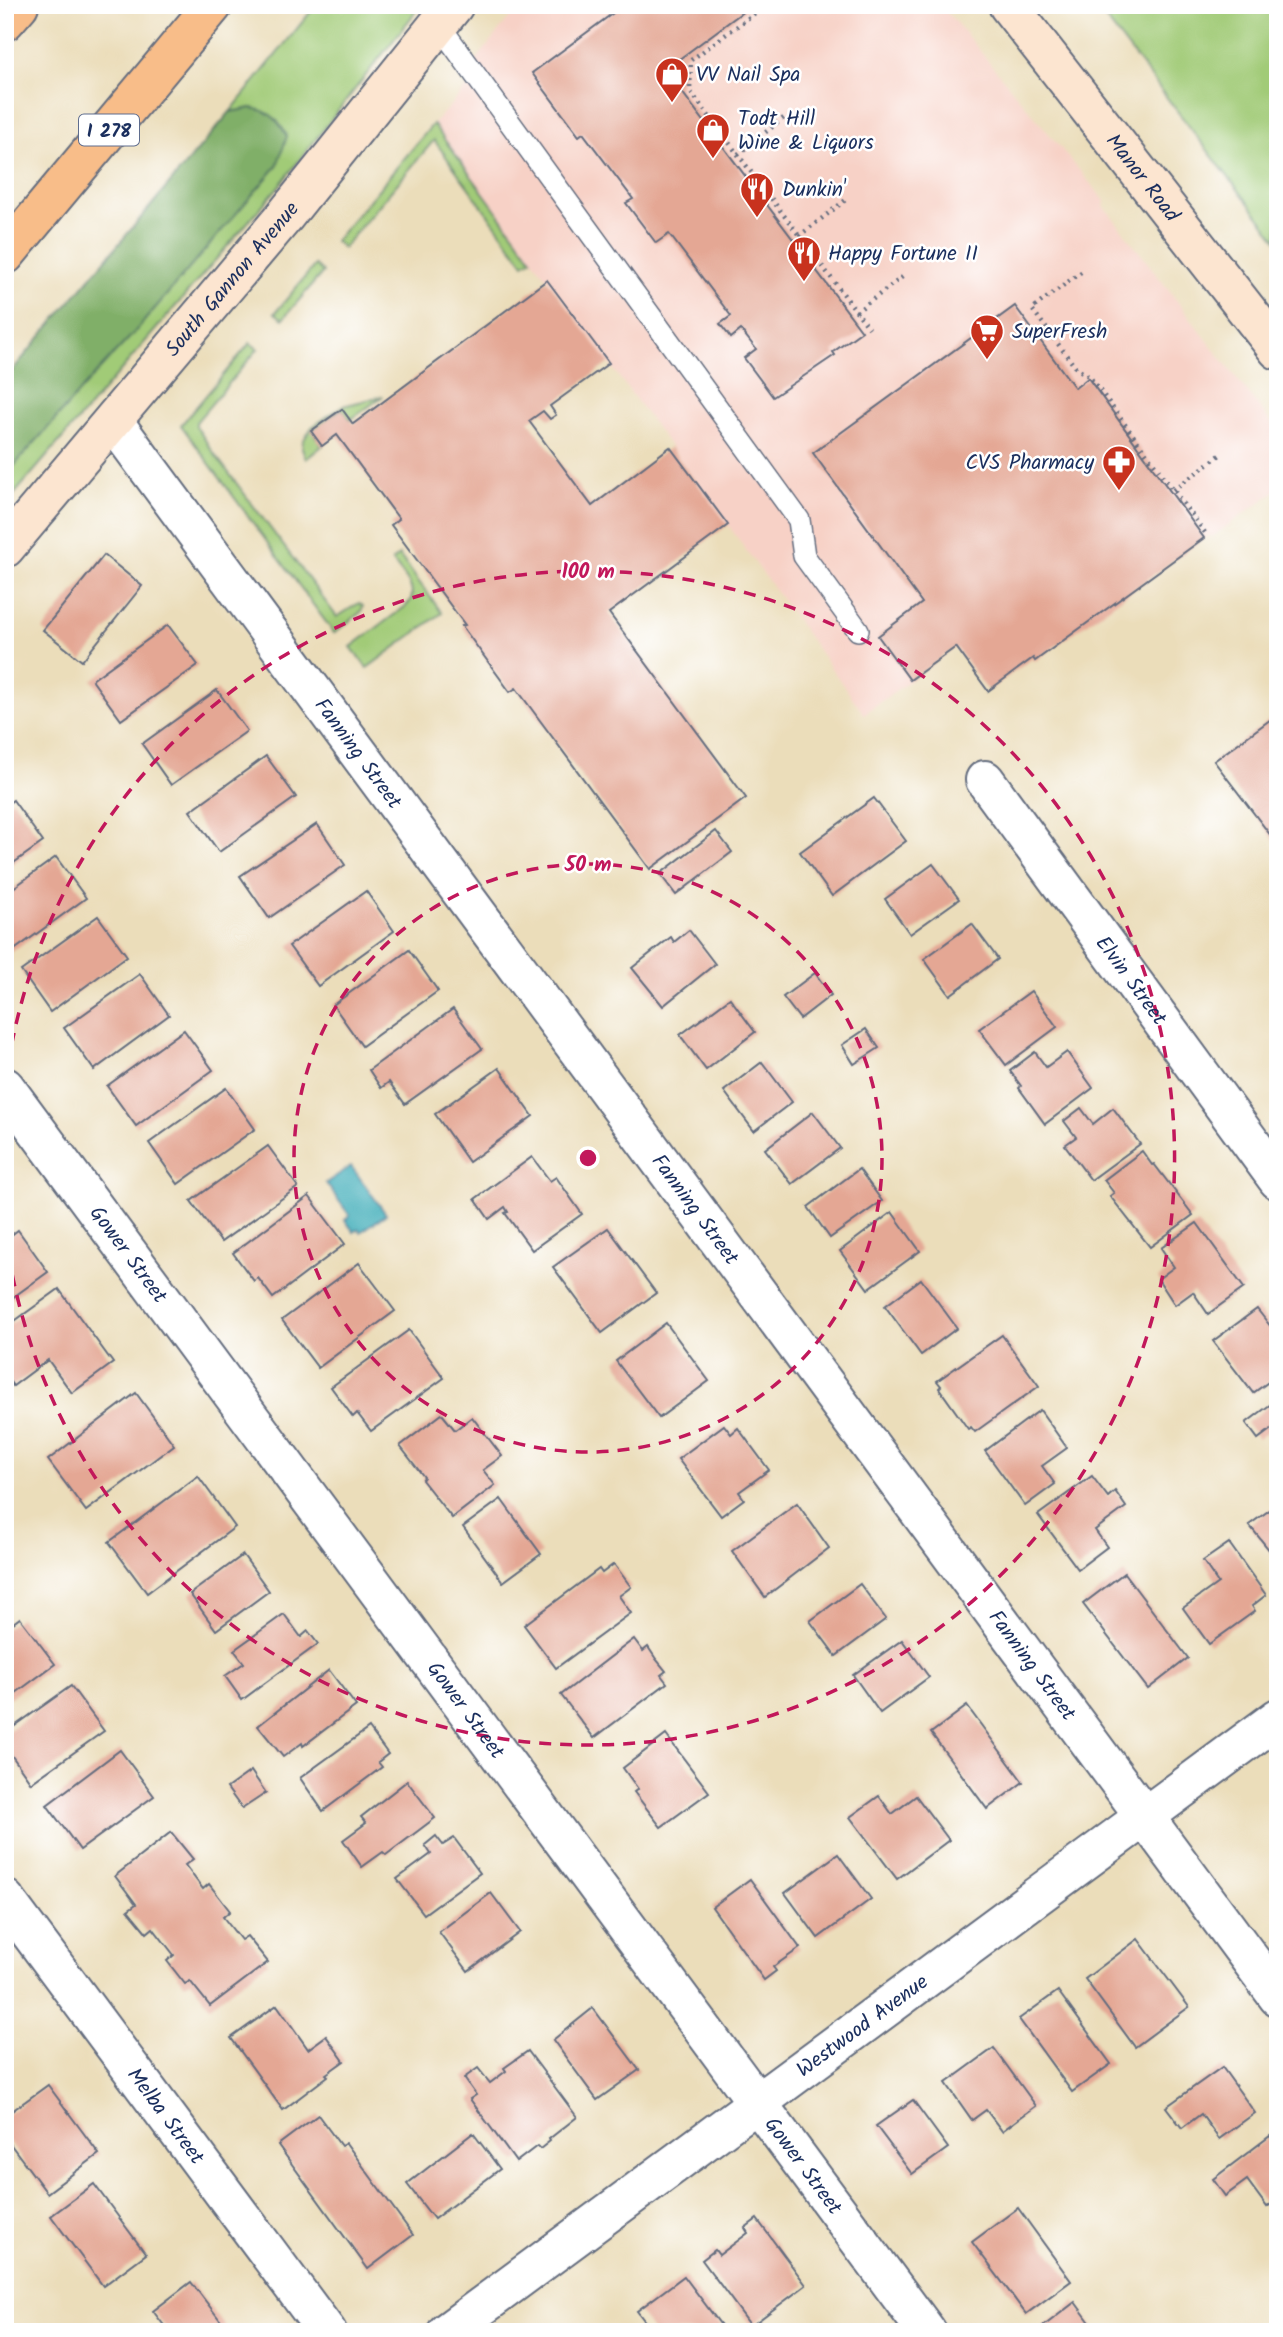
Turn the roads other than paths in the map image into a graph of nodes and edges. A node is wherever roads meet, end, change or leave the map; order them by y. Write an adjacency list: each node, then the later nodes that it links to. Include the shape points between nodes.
1 (19, 5): 5 (highway)
2 (213, 5): 6 (highway, I 278)
3 (1008, 5): 7 (street, Manor Road)
4 (447, 15): 8 (street, South Gannon Avenue); 10 (lane, via 800,520 804,556)
5 (5, 21)
6 (5, 255)
7 (1278, 350)
8 (113, 421): 9 (street, South Gannon Avenue); 15 (street, Fanning Street)
9 (5, 548)
10 (858, 630)
11 (985, 780): 13 (street, Elvin Street)
12 (5, 1087): 18 (street, Gower Street)
13 (1278, 1181)
14 (1278, 1718): 15 (street, Westwood Avenue)
15 (1144, 1816): 17 (street, Fanning Street); 18 (street, Westwood Avenue)
16 (5, 1899): 19 (street, Melba Street)
17 (1278, 1997)
18 (758, 2101): 20 (street, Westwood Avenue); 21 (street, Gower Street)
19 (327, 2332)
20 (447, 2332)
21 (927, 2332)

